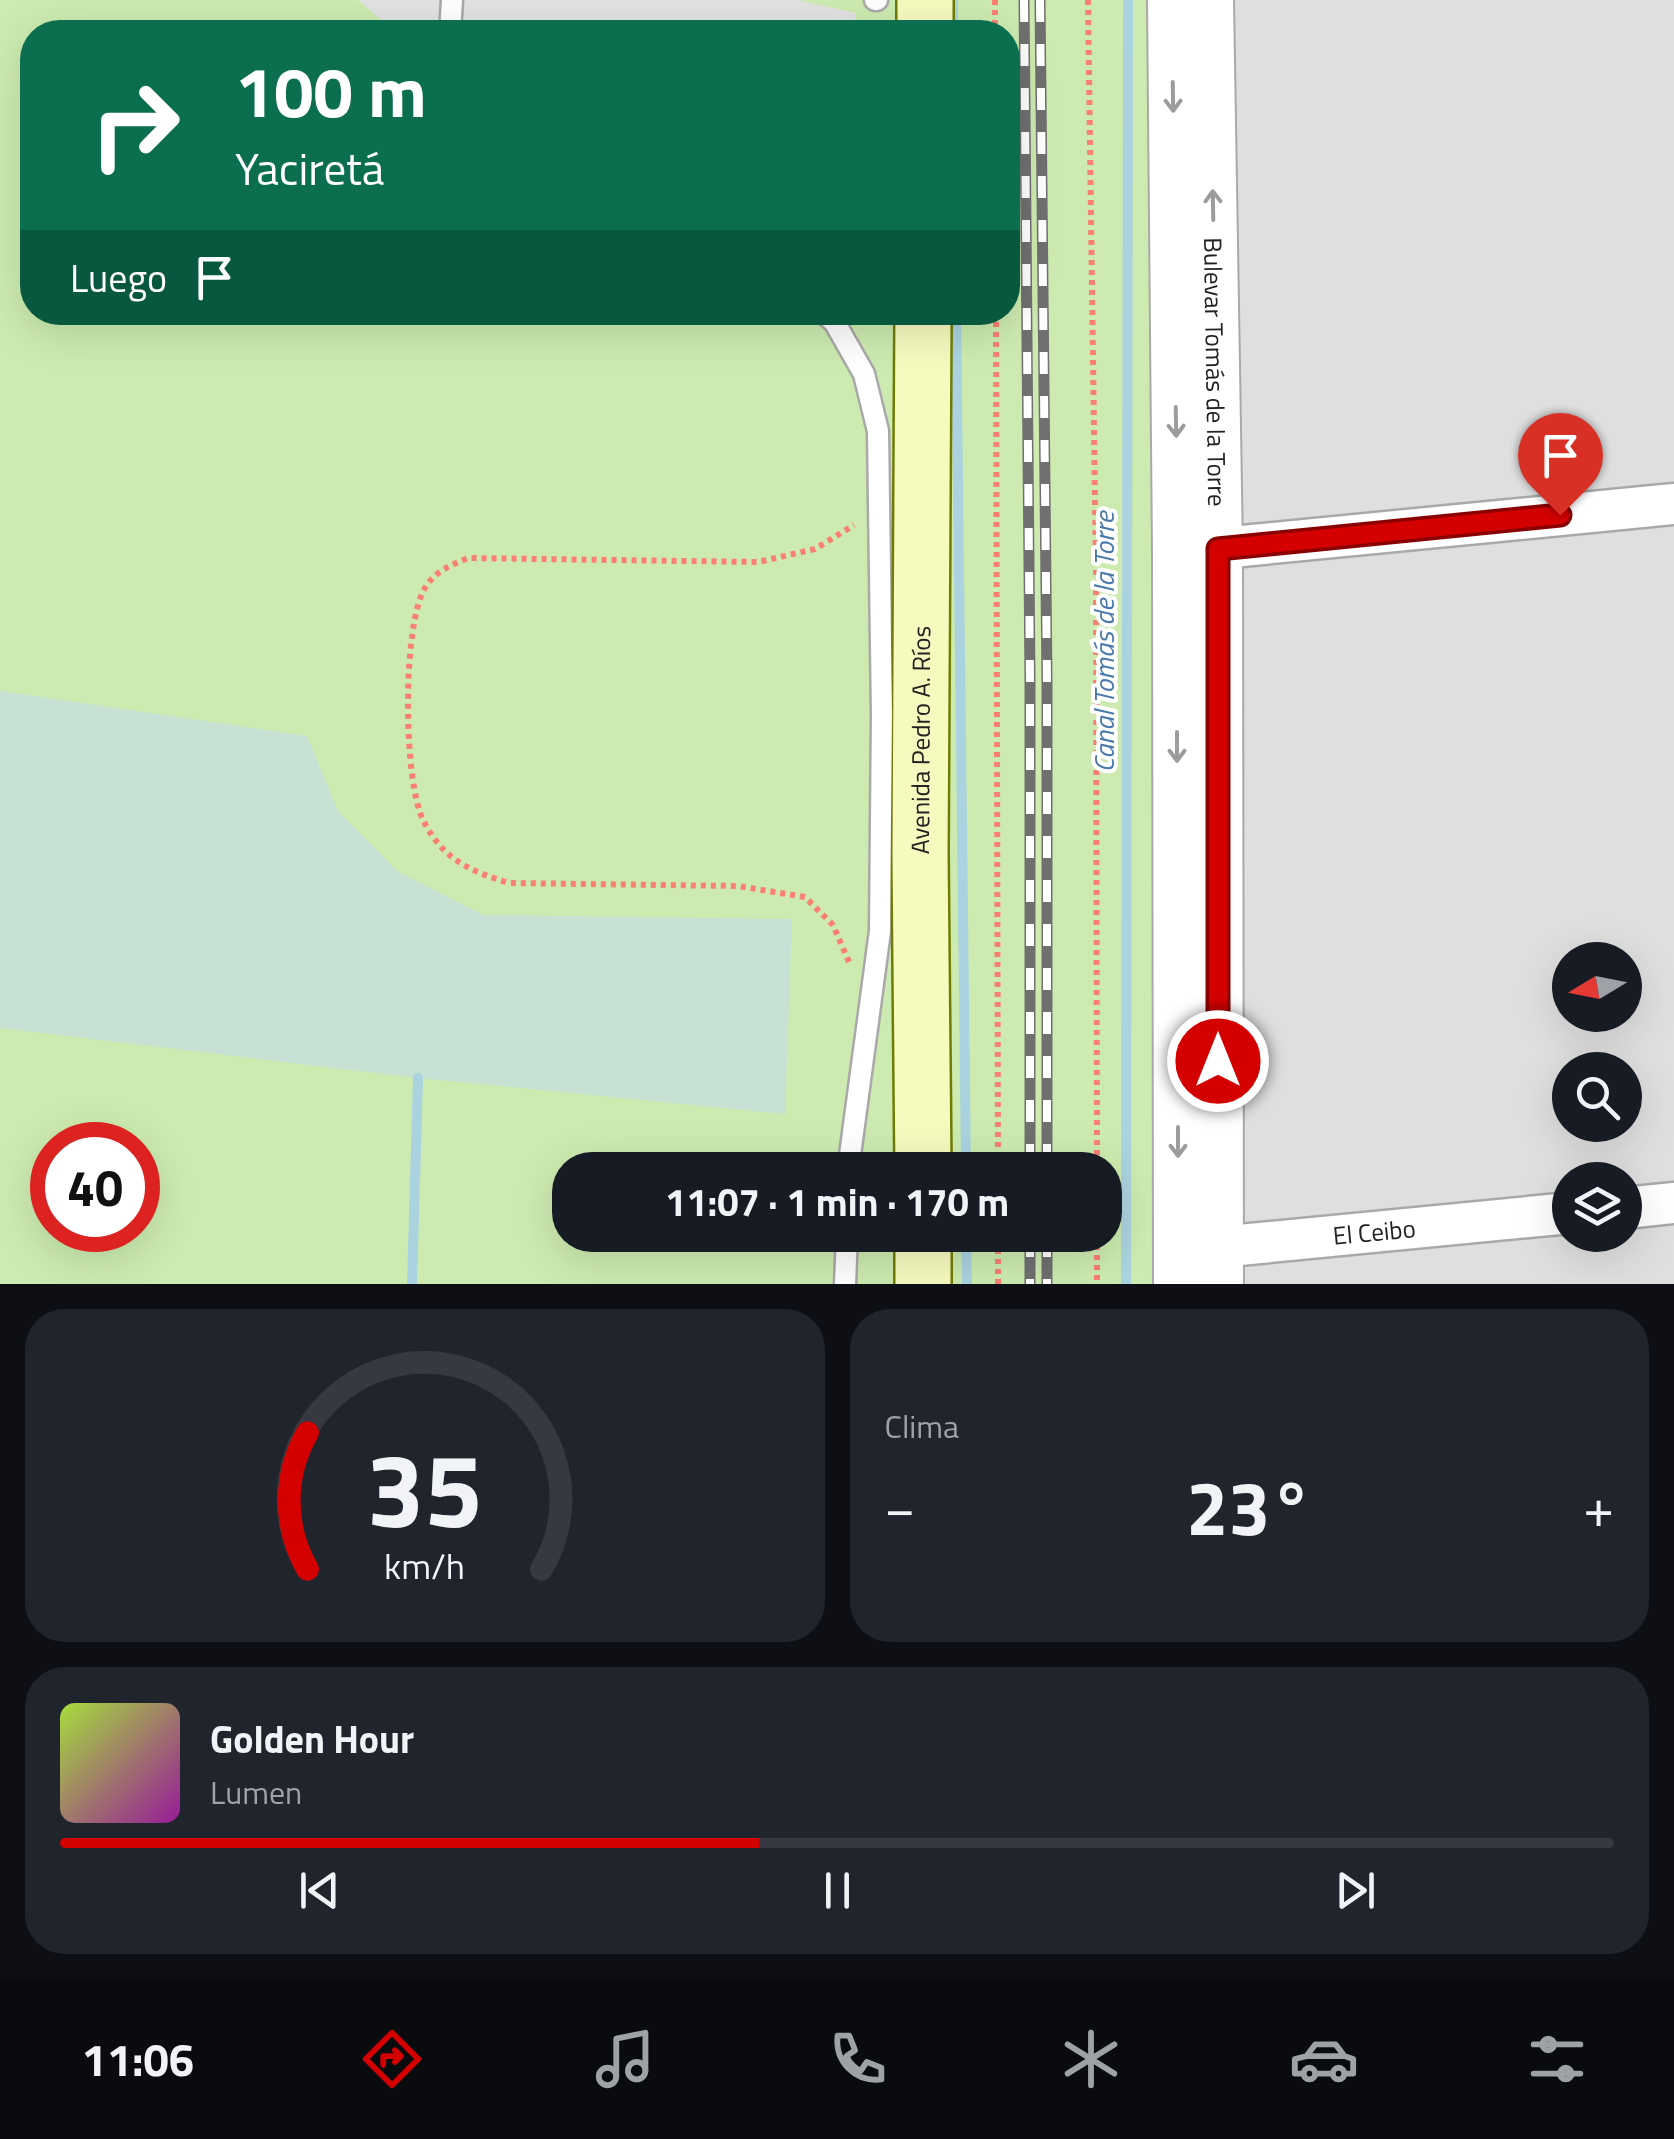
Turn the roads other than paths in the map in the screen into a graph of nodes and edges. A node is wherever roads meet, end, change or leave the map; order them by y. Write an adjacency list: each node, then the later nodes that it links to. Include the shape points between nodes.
1 (1172, 0): 6 (street, Bulevar Tomás de la Torre, one-way to 6)
2 (1210, 0): 6 (street, Bulevar Tomás de la Torre, one-way to 2)
3 (836, 325): 7 (lane, via 864,374 878,431 880,931)
4 (923, 325): 8 (main road, Avenida Pedro A. Ríos)
5 (1674, 504): 6 (street)
6 (1198, 550): 14 (street, Bulevar Tomás de la Torre)
7 (850, 1152)
8 (922, 1152)
9 (1674, 1203): 10 (street)
10 (1642, 1206)
11 (1552, 1216): 14 (street, El Ceibo)
12 (847, 1252): 15 (lane)
13 (923, 1252): 16 (main road)
14 (1198, 1266)
15 (846, 1284)
16 (924, 1284)

